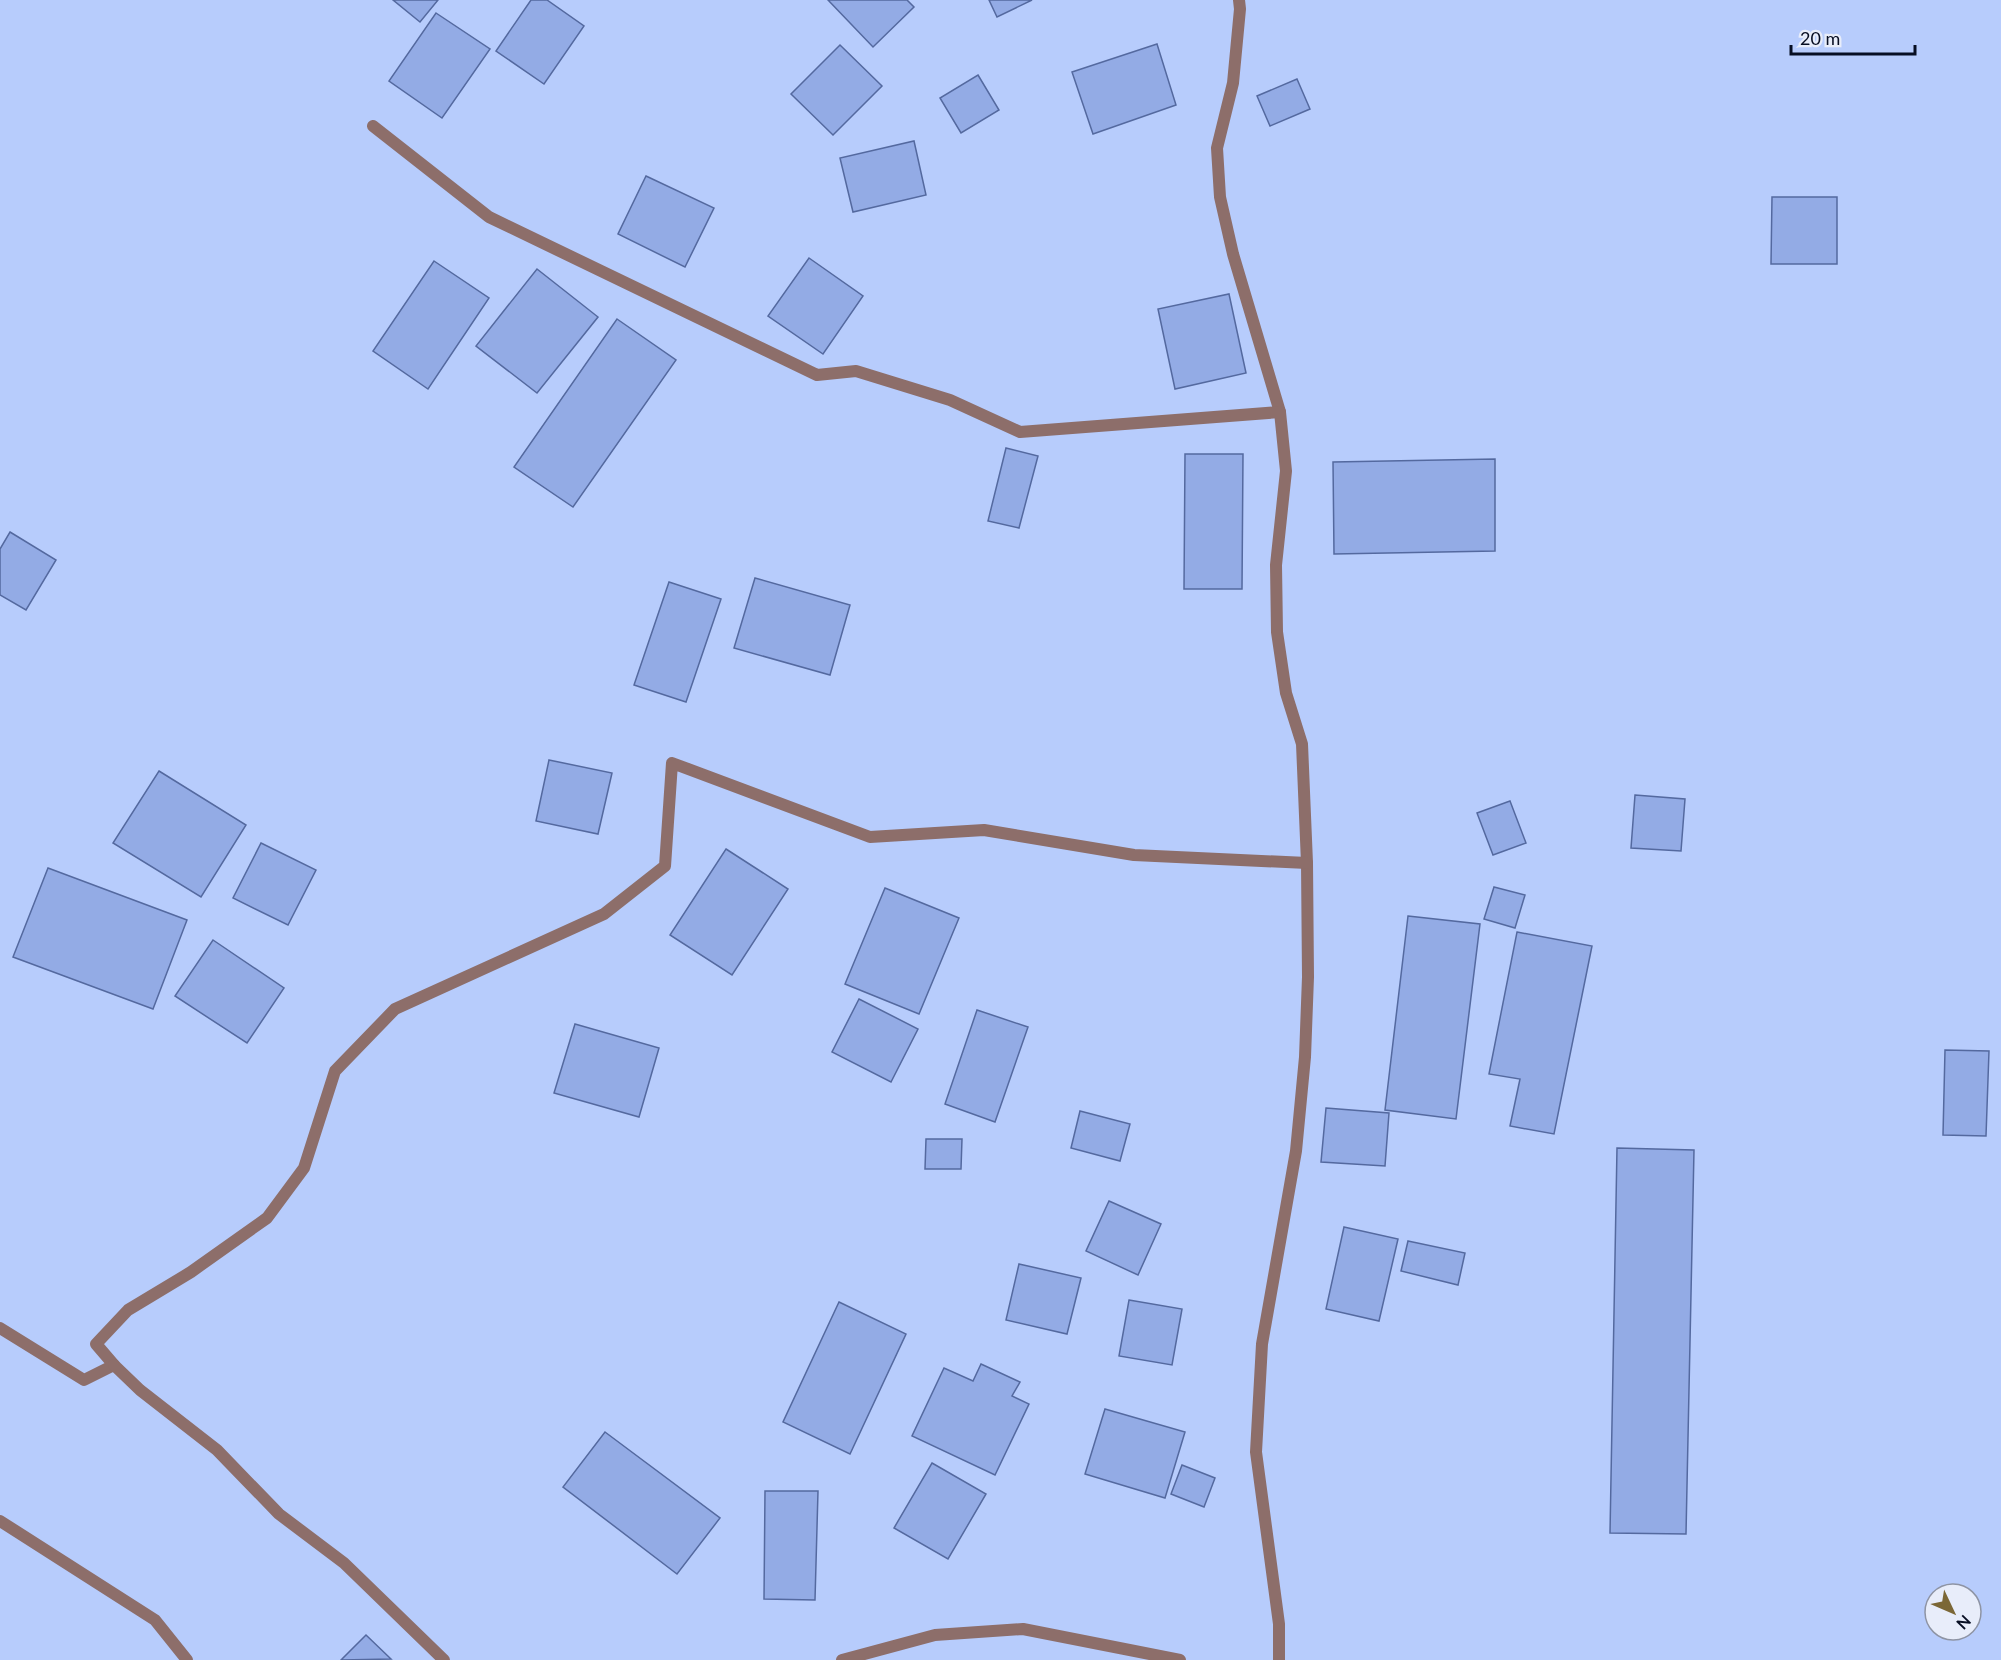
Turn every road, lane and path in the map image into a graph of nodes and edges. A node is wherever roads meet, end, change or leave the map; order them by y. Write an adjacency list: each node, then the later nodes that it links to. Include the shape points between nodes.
1 (1239, 0): 3 (street, via 1233,83 1217,148 1220,197)
2 (373, 126): 3 (street, via 489,217 817,375 856,372 950,400 1020,432)
3 (1280, 412): 4 (street, via 1286,471 1276,566 1277,632 1286,693 1302,744)
4 (1307, 863): 6 (street, via 1134,855 984,830 870,837 672,763 665,866 604,914 395,1009 335,1071 304,1168 267,1218 191,1272 128,1310 96,1344); 12 (street, via 1305,1057 1296,1151 1262,1344 1256,1452 1279,1624)
5 (0, 1328): 6 (street, via 84,1380)
6 (114, 1365): 9 (street, via 217,1450 279,1514 344,1563)
7 (0, 1521): 8 (street, via 155,1620)
8 (187, 1660)
9 (444, 1660)
10 (842, 1660): 11 (street, via 935,1635 1023,1629)
11 (1180, 1660)
12 (1279, 1660)

